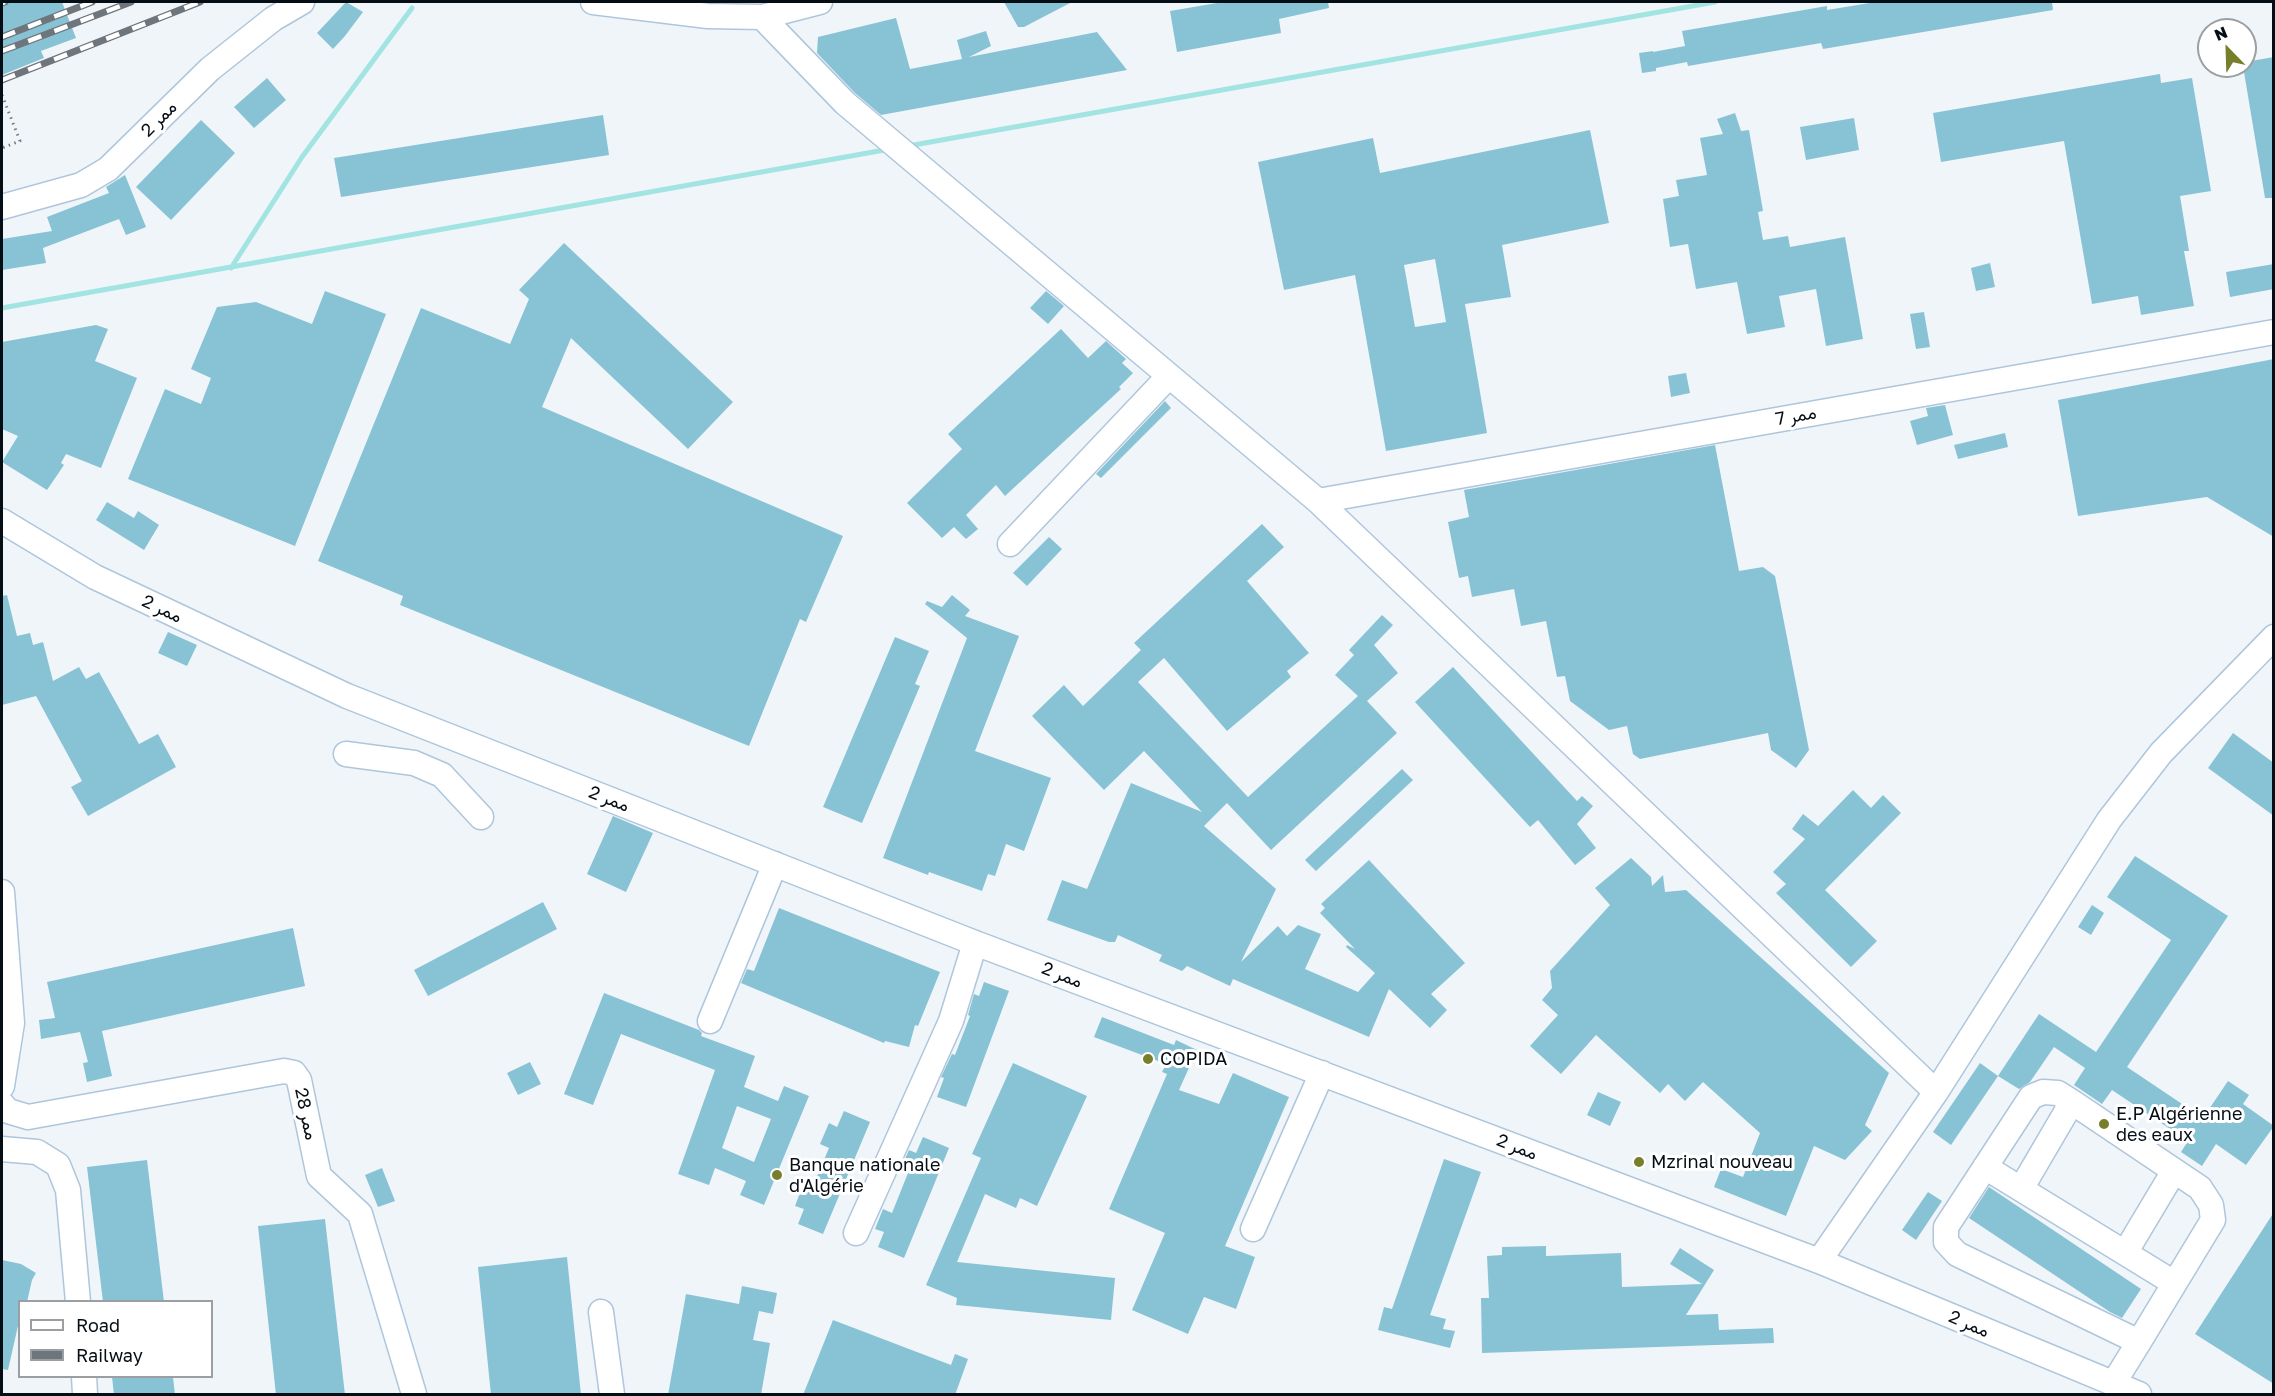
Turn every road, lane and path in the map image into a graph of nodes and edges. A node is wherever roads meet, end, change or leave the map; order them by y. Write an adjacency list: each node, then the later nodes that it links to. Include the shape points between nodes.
1 (302, 2): 7 (lane, ممر 2, via 273,19 210,69 108,169 81,185)
2 (593, 2): 4 (lane, via 708,16)
3 (820, 2): 4 (lane)
4 (762, 17): 9 (lane, via 844,103)
5 (2, 95): 6 (path, via 20,141)
6 (2, 148)
7 (2, 207)
8 (2274, 332): 10 (lane, ممر 7)
9 (1169, 376): 10 (lane); 12 (lane)
10 (1318, 501): 24 (lane)
11 (2, 521): 14 (lane, ممر 2, via 95,577 347,696)
12 (1010, 544)
13 (2274, 637): 24 (lane, via 2161,753 2109,820)
14 (423, 726): 16 (lane); 18 (lane, ممر 2)
15 (346, 754): 16 (lane)
16 (414, 763): 17 (lane, via 442,775)
17 (481, 817)
18 (774, 864): 20 (lane, ممر 2); 21 (lane)
19 (2, 892): 23 (lane, via 12,1023)
20 (975, 943): 22 (lane, ممر 2); 32 (lane, via 951,1022)
21 (710, 1021)
22 (1322, 1073): 31 (lane); 34 (lane, ممر 2)
23 (2, 1086)
24 (1936, 1092): 34 (lane)
25 (2072, 1102): 28 (lane, via 2058,1093 2043,1092 2031,1097); 29 (lane); 30 (lane)
26 (2, 1104): 42 (lane, ممر 28, via 28,1117 284,1071 294,1073 299,1080 319,1176 360,1214)
27 (2, 1149): 36 (lane, via 37,1152 58,1166 68,1190)
28 (1985, 1167): 30 (lane); 38 (lane, via 1946,1227 1946,1242 1958,1254)
29 (2174, 1171): 33 (lane); 35 (lane, via 2200,1188 2211,1205 2213,1220)
30 (2021, 1190): 33 (lane)
31 (1253, 1229)
32 (856, 1233)
33 (2125, 1253): 35 (lane)
34 (1819, 1261): 40 (lane, ممر 2)
35 (2174, 1283): 38 (lane)
36 (78, 1300)
37 (601, 1312): 43 (lane)
38 (2139, 1342): 40 (lane)
39 (84, 1378): 41 (lane)
40 (2113, 1384): 44 (lane, ممر 2)
41 (85, 1395)
42 (414, 1395)
43 (612, 1395)
44 (2139, 1395)

